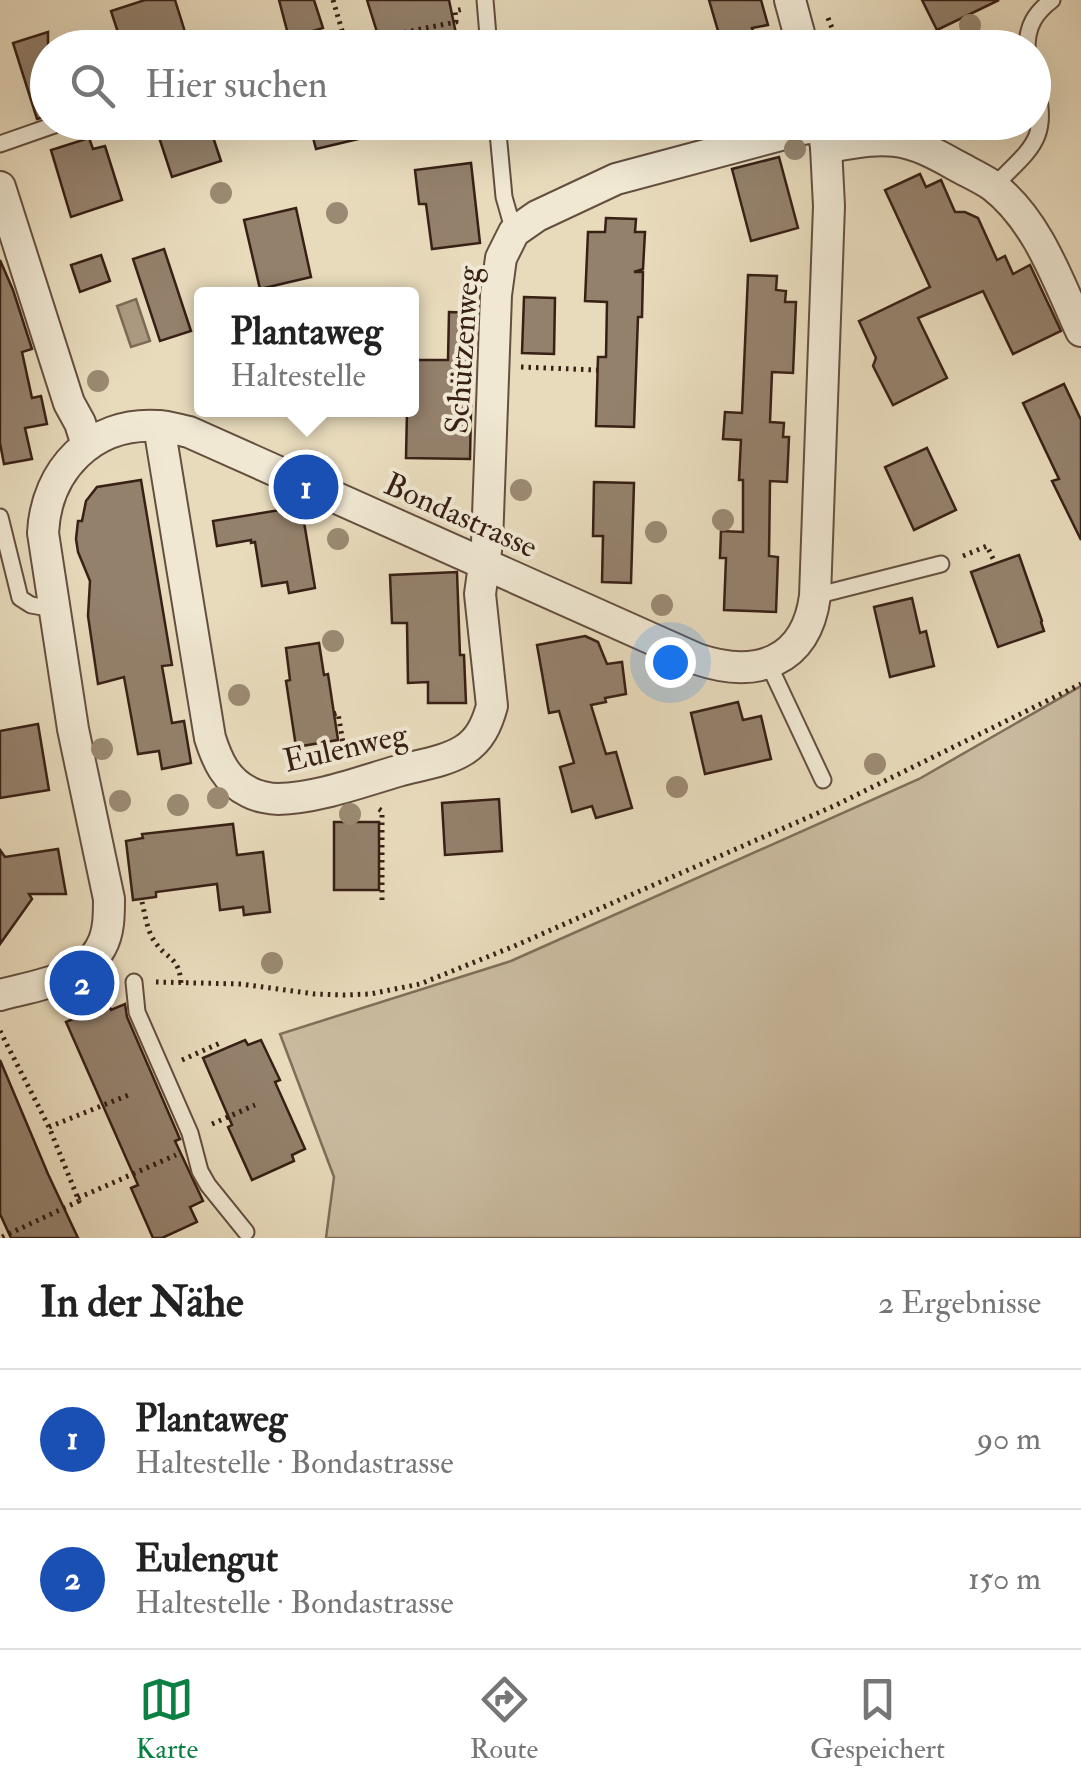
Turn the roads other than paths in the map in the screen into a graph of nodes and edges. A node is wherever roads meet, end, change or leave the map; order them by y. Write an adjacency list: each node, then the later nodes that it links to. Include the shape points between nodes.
1 (790, 0): 5 (street)
2 (1052, 0): 6 (lane)
3 (485, 2): 4 (lane)
4 (488, 30)
5 (798, 30)
6 (1030, 30)
7 (30, 134): 13 (lane)
8 (499, 140): 16 (lane)
9 (788, 140): 16 (street, Schützenweg, via 616,179)
10 (824, 140): 23 (street, via 828,206)
11 (893, 140): 14 (street, Schützenweg, via 934,152)
12 (1036, 140): 14 (lane)
13 (0, 144)
14 (994, 186): 17 (street, Schützenweg, via 1038,238)
15 (0, 188): 19 (street)
16 (514, 232): 21 (street, Schützenweg, via 501,258 496,295)
17 (1081, 331)
18 (160, 426): 19 (street, Bondastrasse, via 130,427); 21 (street, Bondastrasse, via 189,432); 21 (street, Eulenweg, via 210,738 217,761 250,794 307,796 462,752 476,740 492,706 480,594)
19 (86, 445): 24 (street, Bondastrasse, via 61,471 44,511)
20 (0, 517): 24 (lane, via 20,598)
21 (484, 563): 25 (street, Bondastrasse, via 696,659 719,667)
22 (941, 564): 23 (lane)
23 (815, 596): 25 (street, via 802,637)
24 (54, 609): 28 (street, Bondastrasse, via 109,899 108,928 89,964)
25 (768, 663): 26 (lane)
26 (822, 780)
27 (134, 982): 29 (lane, via 137,1012 200,1170)
28 (0, 995)
29 (246, 1232)

